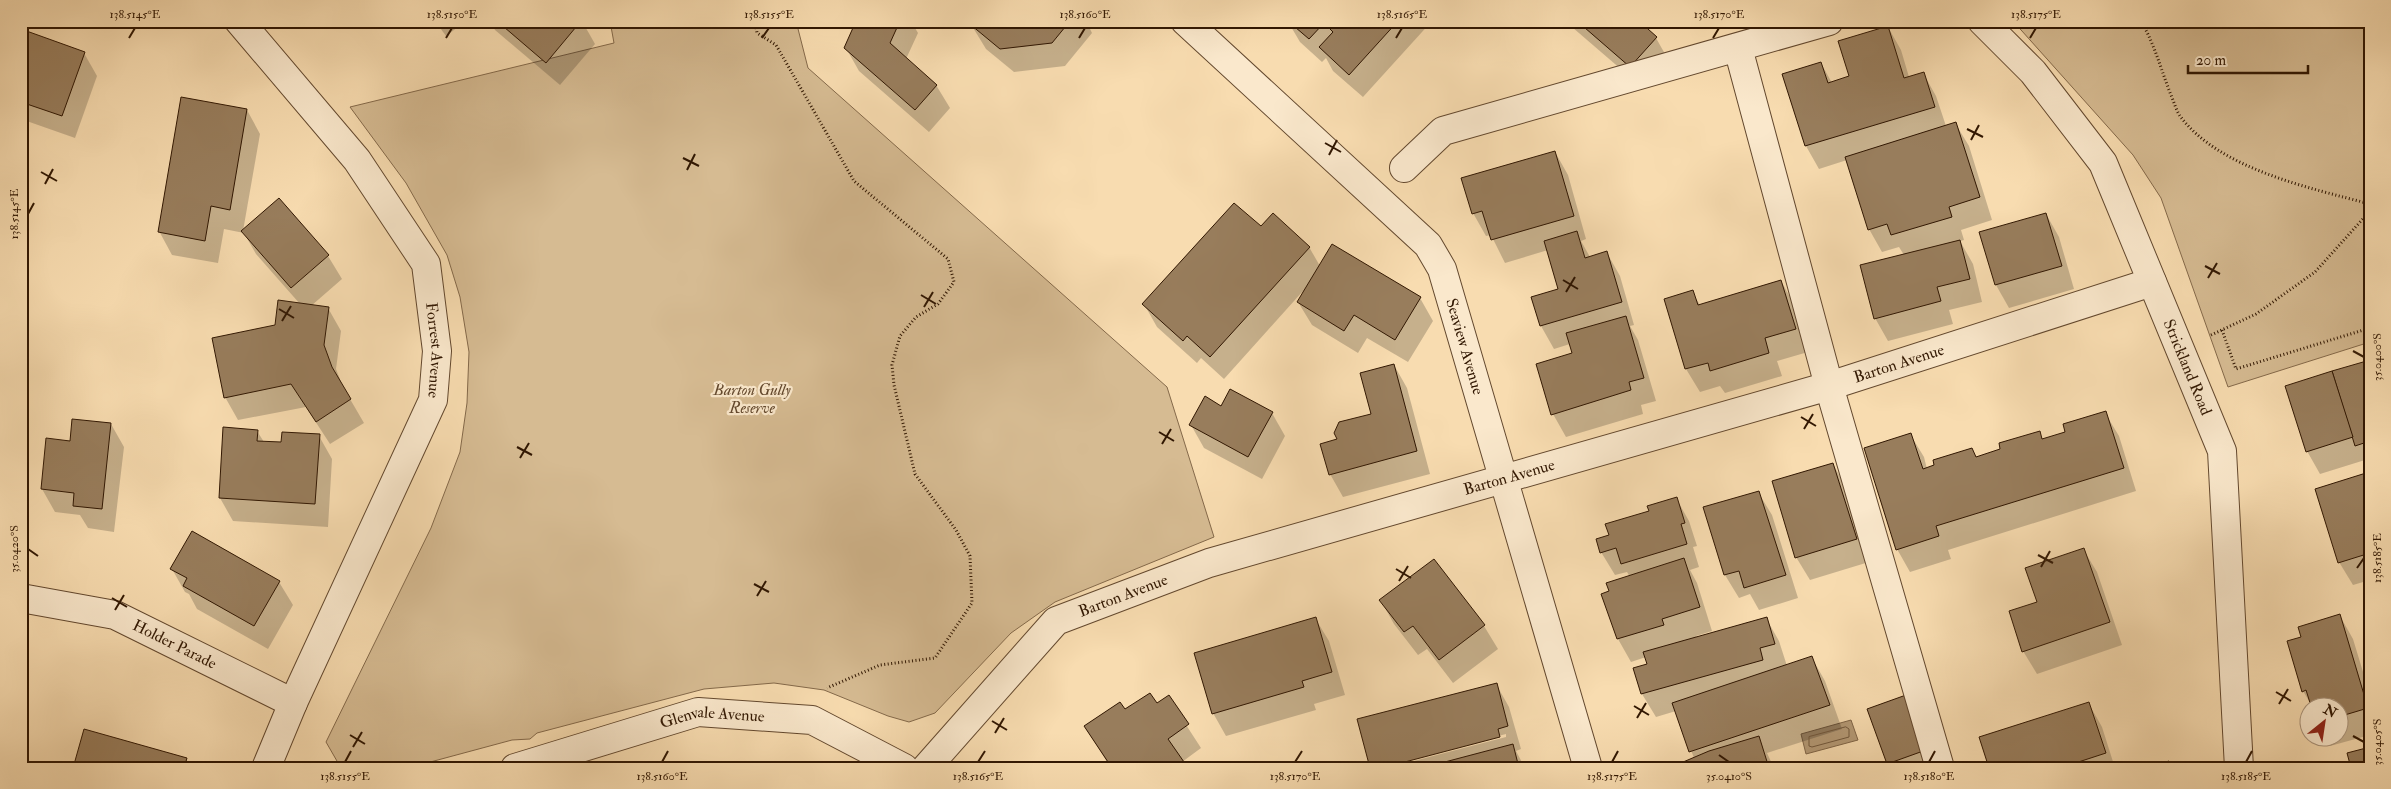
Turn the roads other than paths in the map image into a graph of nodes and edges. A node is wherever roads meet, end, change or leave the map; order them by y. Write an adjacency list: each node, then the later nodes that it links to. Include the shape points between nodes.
1 (239, 21): 11 (street, Forrest Avenue, via 357,160 426,264 437,351 433,400)
2 (1185, 21): 9 (street, Seaview Avenue, via 1428,244 1442,269)
3 (1828, 21): 5 (street)
4 (1982, 21): 7 (street, Strickland Road, via 2033,72 2103,163)
5 (1738, 48): 6 (street, via 1443,131); 8 (street)
6 (1404, 168)
7 (2152, 282): 8 (street, Barton Avenue); 18 (street, Strickland Road, via 2222,451)
8 (1829, 386): 9 (street, Barton Avenue); 17 (street)
9 (1505, 479): 15 (street, Barton Avenue, via 1209,563 1056,621); 16 (street, Seaview Avenue)
10 (21, 598): 11 (street, Holder Parade, via 115,615)
11 (293, 702): 12 (street, Forrest Avenue)
12 (266, 768)
13 (515, 768): 14 (street, Glenvale Avenue, via 698,712 812,720)
14 (904, 768)
15 (926, 768)
16 (1588, 768)
17 (1940, 768)
18 (2239, 768)

